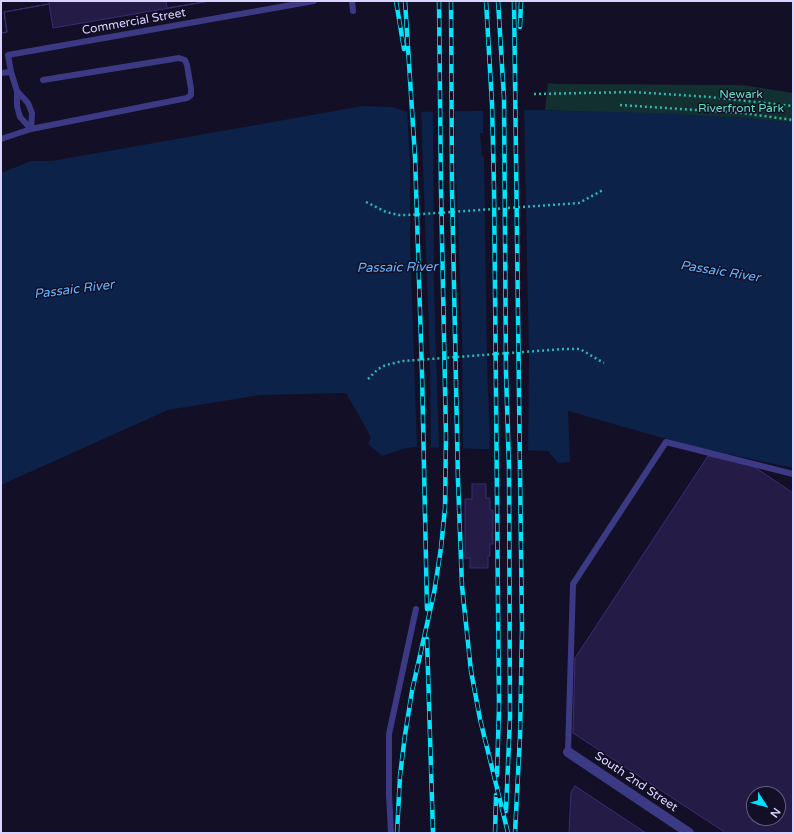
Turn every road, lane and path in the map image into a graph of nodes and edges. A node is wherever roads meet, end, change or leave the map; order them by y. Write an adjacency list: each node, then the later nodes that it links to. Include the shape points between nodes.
1 (314, 1): 4 (lane, Commercial Street, via 8,55)
2 (352, 1): 3 (lane)
3 (353, 11)
4 (11, 72): 5 (lane); 7 (lane)
5 (1, 73)
6 (43, 80): 12 (lane, via 180,58 185,60 187,65 191,89 187,98)
7 (17, 91): 12 (lane, via 20,117); 12 (lane, via 28,103 32,113)
8 (534, 94): 10 (path, via 633,92)
9 (620, 105): 11 (path, via 742,113)
10 (793, 106)
11 (793, 120)
12 (31, 129): 13 (lane)
13 (1, 139)
14 (603, 190): 15 (path, via 578,203 408,215 386,212)
15 (366, 202)
16 (604, 363): 17 (path, via 580,349 564,349 403,361 378,369)
17 (368, 379)
18 (793, 474): 20 (lane, via 666,442 573,584)
19 (416, 609): 21 (lane, via 389,734)
20 (568, 752): 22 (street, South 2nd Street)
21 (391, 833)
22 (689, 833)

